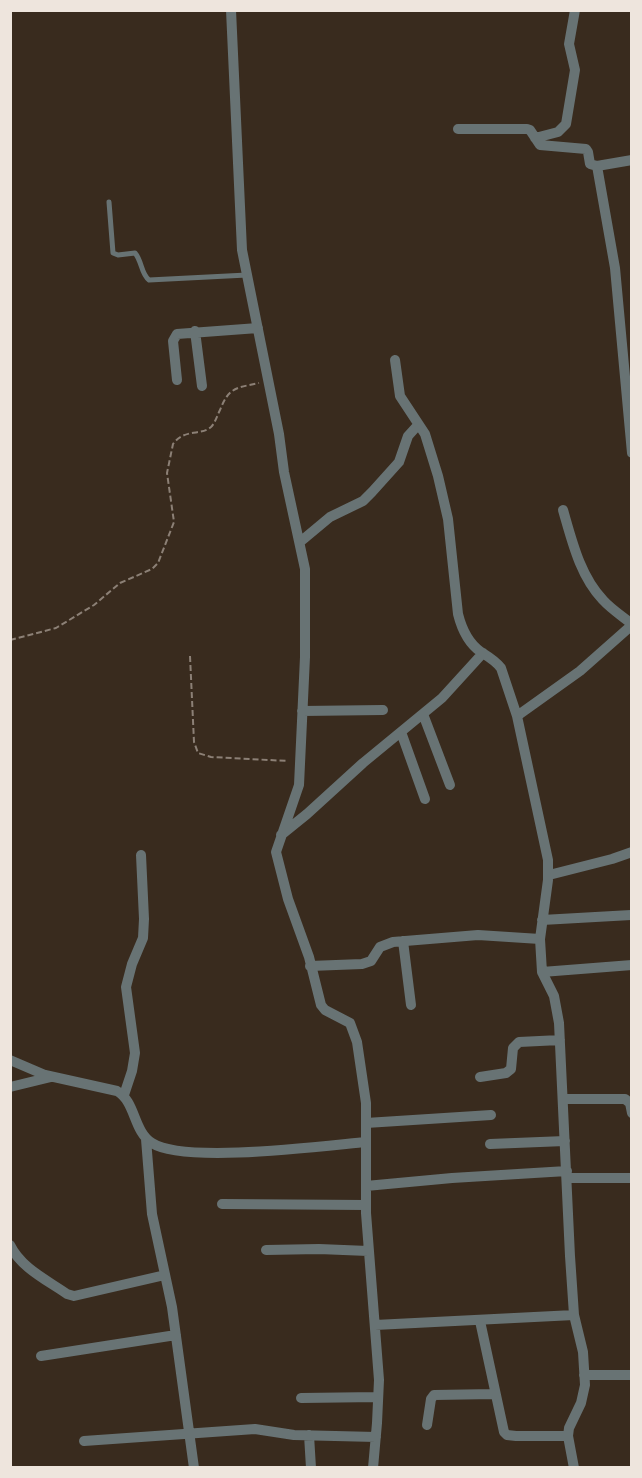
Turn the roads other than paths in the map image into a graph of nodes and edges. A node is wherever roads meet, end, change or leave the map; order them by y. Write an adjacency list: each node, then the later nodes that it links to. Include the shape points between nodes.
1 (231, 10): 8 (street, via 241,239)
2 (575, 10): 4 (street, via 569,44 575,70 566,124 558,132)
3 (458, 129): 4 (street, via 526,129)
4 (536, 138): 6 (street, via 544,146 586,149 590,164)
5 (632, 160): 6 (street)
6 (597, 166): 15 (street, via 615,268)
7 (109, 202): 8 (lane, via 113,253 137,255 149,280)
8 (247, 276): 9 (street)
9 (258, 328): 10 (street); 17 (street)
10 (195, 331): 12 (street, via 174,337); 13 (street)
11 (395, 360): 14 (street, via 400,396)
12 (177, 380)
13 (202, 386)
14 (418, 425): 17 (street, via 408,436 399,462 363,501 330,517); 19 (street, via 430,448 448,519 458,614 470,642)
15 (632, 453)
16 (563, 510): 18 (street, via 575,552 594,589)
17 (300, 542): 21 (street, via 306,588)
18 (632, 625): 23 (street, via 580,671)
19 (483, 653): 22 (street); 23 (street, via 501,668)
20 (383, 710): 21 (street)
21 (302, 711): 27 (street, via 297,794)
22 (423, 714): 24 (street); 25 (street)
23 (517, 716): 30 (street)
24 (401, 732): 26 (street); 27 (street)
25 (450, 785)
26 (425, 799)
27 (281, 835): 36 (street, via 277,860)
28 (632, 852): 30 (street)
29 (141, 855): 44 (street, via 143,938 126,987 135,1053)
30 (549, 874): 32 (street)
31 (631, 915): 32 (street)
32 (542, 920): 33 (street)
33 (540, 939): 34 (street, via 478,935); 37 (street)
34 (403, 941): 36 (street, via 380,947 371,962); 38 (street)
35 (632, 965): 37 (street)
36 (310, 966): 48 (street, via 321,1005 353,1027)
37 (542, 972): 39 (street, via 556,1004)
38 (411, 1005)
39 (560, 1040): 42 (street, via 519,1042 513,1048 511,1069); 45 (street)
40 (10, 1060): 41 (street)
41 (54, 1077): 43 (street); 44 (street)
42 (480, 1077)
43 (10, 1087)
44 (124, 1095): 49 (street)
45 (564, 1099): 46 (street, via 625,1100); 50 (street)
46 (632, 1113)
47 (491, 1115): 48 (street)
48 (366, 1123): 51 (street)
49 (146, 1139): 51 (street, via 172,1150 205,1152); 61 (street, via 152,1214)
50 (566, 1141): 52 (street); 53 (street)
51 (366, 1142): 55 (street)
52 (490, 1144)
53 (567, 1174): 54 (street); 55 (street); 62 (street)
54 (632, 1178)
55 (366, 1186): 57 (street)
56 (222, 1204): 57 (street)
57 (366, 1205): 60 (street)
58 (10, 1245): 61 (street, via 26,1267 74,1296)
59 (266, 1250): 60 (street)
60 (368, 1251): 64 (street)
61 (165, 1275): 65 (street)
62 (574, 1315): 63 (street); 68 (street)
63 (480, 1321): 64 (street); 69 (street)
64 (375, 1325): 70 (street)
65 (176, 1335): 66 (street); 73 (street)
66 (41, 1356)
67 (632, 1375): 68 (street)
68 (584, 1376): 75 (street, via 583,1396)
69 (494, 1394): 72 (street, via 434,1395); 75 (street, via 507,1435)
70 (378, 1397): 71 (street); 76 (street)
71 (301, 1398)
72 (427, 1425)
73 (188, 1433): 74 (street, via 255,1429); 77 (street); 78 (street)
74 (309, 1435): 76 (street); 79 (street)
75 (568, 1436): 81 (street)
76 (376, 1437): 80 (street)
77 (84, 1441)
78 (194, 1467)
79 (311, 1467)
80 (373, 1467)
81 (574, 1467)

